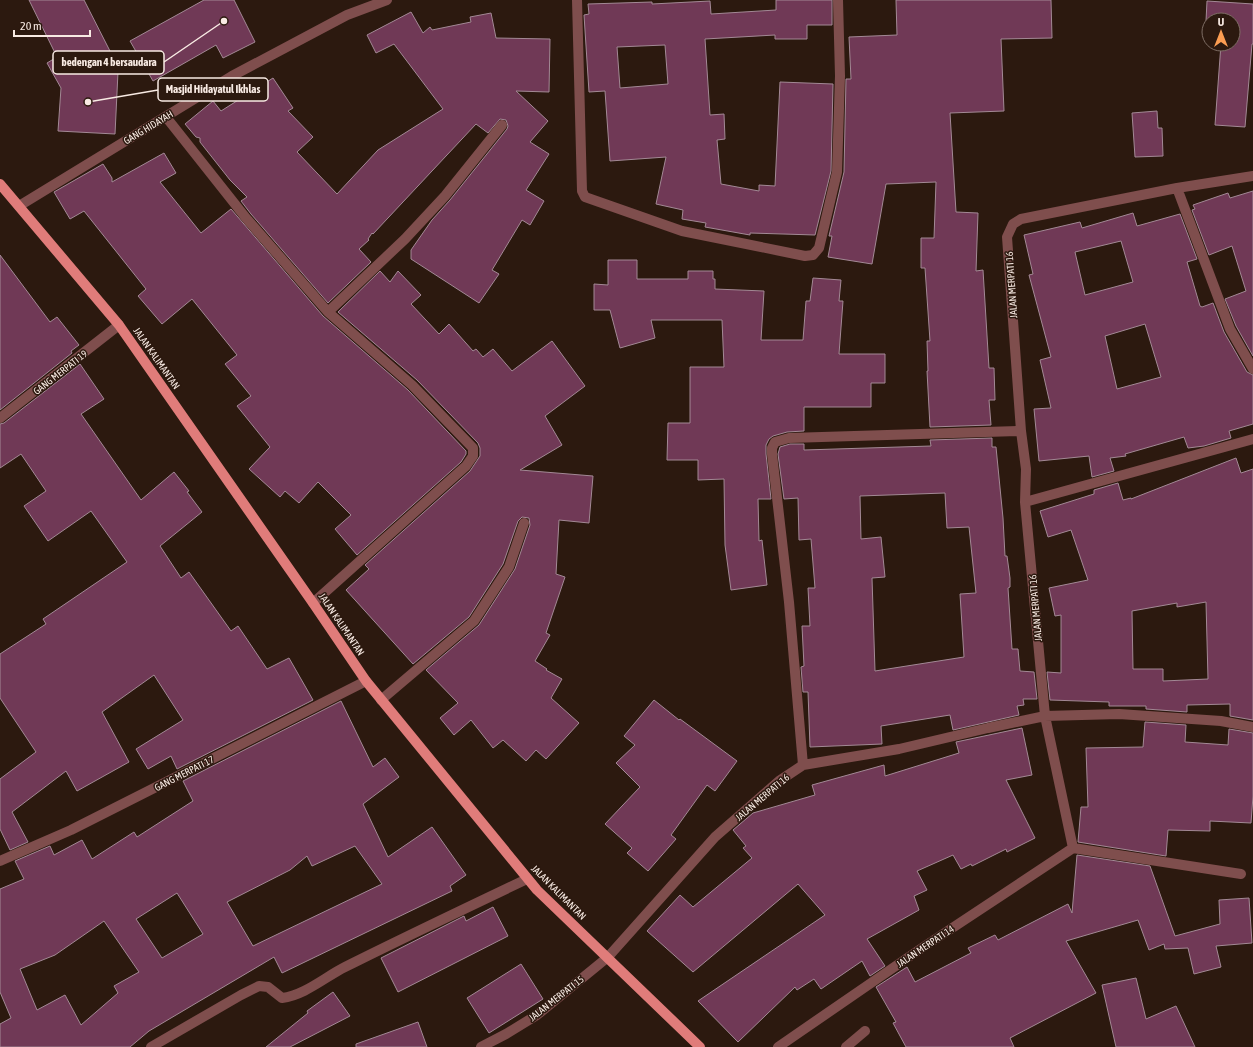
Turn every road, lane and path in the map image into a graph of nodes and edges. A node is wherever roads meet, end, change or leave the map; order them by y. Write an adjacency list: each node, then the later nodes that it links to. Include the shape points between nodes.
1 (388, 0): 4 (street, GANG HIDAYAH, via 347,15 232,76)
2 (577, 0): 3 (street, via 582,191 585,197 682,231 805,256 813,255 819,248 837,172 840,76)
3 (838, 0)
4 (166, 117): 9 (street, GANG HIDAYAH); 10 (street, via 246,218)
5 (502, 125): 10 (street, via 445,196 405,239)
6 (1253, 176): 8 (street, JALAN MERPATI 16)
7 (0, 184): 9 (main road, JALAN KALIMANTAN)
8 (1177, 188): 12 (street, via 1230,329); 14 (street, JALAN MERPATI 16, via 1021,219 1013,224 1008,237)
9 (19, 206): 11 (main road, JALAN KALIMANTAN)
10 (328, 312): 18 (street, via 412,385 473,448 473,456 466,466)
11 (119, 325): 13 (street, GANG MERPATI 19); 18 (main road, JALAN KALIMANTAN)
12 (1253, 368)
13 (0, 418)
14 (1021, 431): 16 (street, JALAN MERPATI 16, via 1026,469); 23 (street, via 789,438 775,442 772,454 789,602)
15 (1253, 439): 16 (street)
16 (1025, 502): 21 (street, JALAN MERPATI 16)
17 (524, 523): 20 (street, via 509,567 474,620)
18 (313, 603): 19 (main road, JALAN KALIMANTAN)
19 (366, 681): 20 (main road, JALAN KALIMANTAN); 25 (street, GANG MERPATI 17, via 71,830)
20 (381, 700): 27 (main road, JALAN KALIMANTAN)
21 (1045, 716): 22 (street, via 1119,714 1221,721); 23 (street, JALAN MERPATI 16, via 899,749); 24 (street)
22 (1253, 727)
23 (803, 765): 28 (street, JALAN MERPATI 16, via 779,781 715,837)
24 (1073, 848): 26 (street); 33 (street, JALAN MERPATI 14)
25 (0, 861)
26 (1241, 874)
27 (527, 879): 28 (main road, JALAN KALIMANTAN); 30 (street, via 344,968 300,993 282,998 268,987 259,986)
28 (608, 957): 31 (street, JALAN MERPATI 15, via 537,1015); 32 (main road, JALAN KALIMANTAN)
29 (865, 1031): 34 (street)
30 (151, 1047)
31 (481, 1047)
32 (700, 1047)
33 (778, 1047)
34 (846, 1047)

